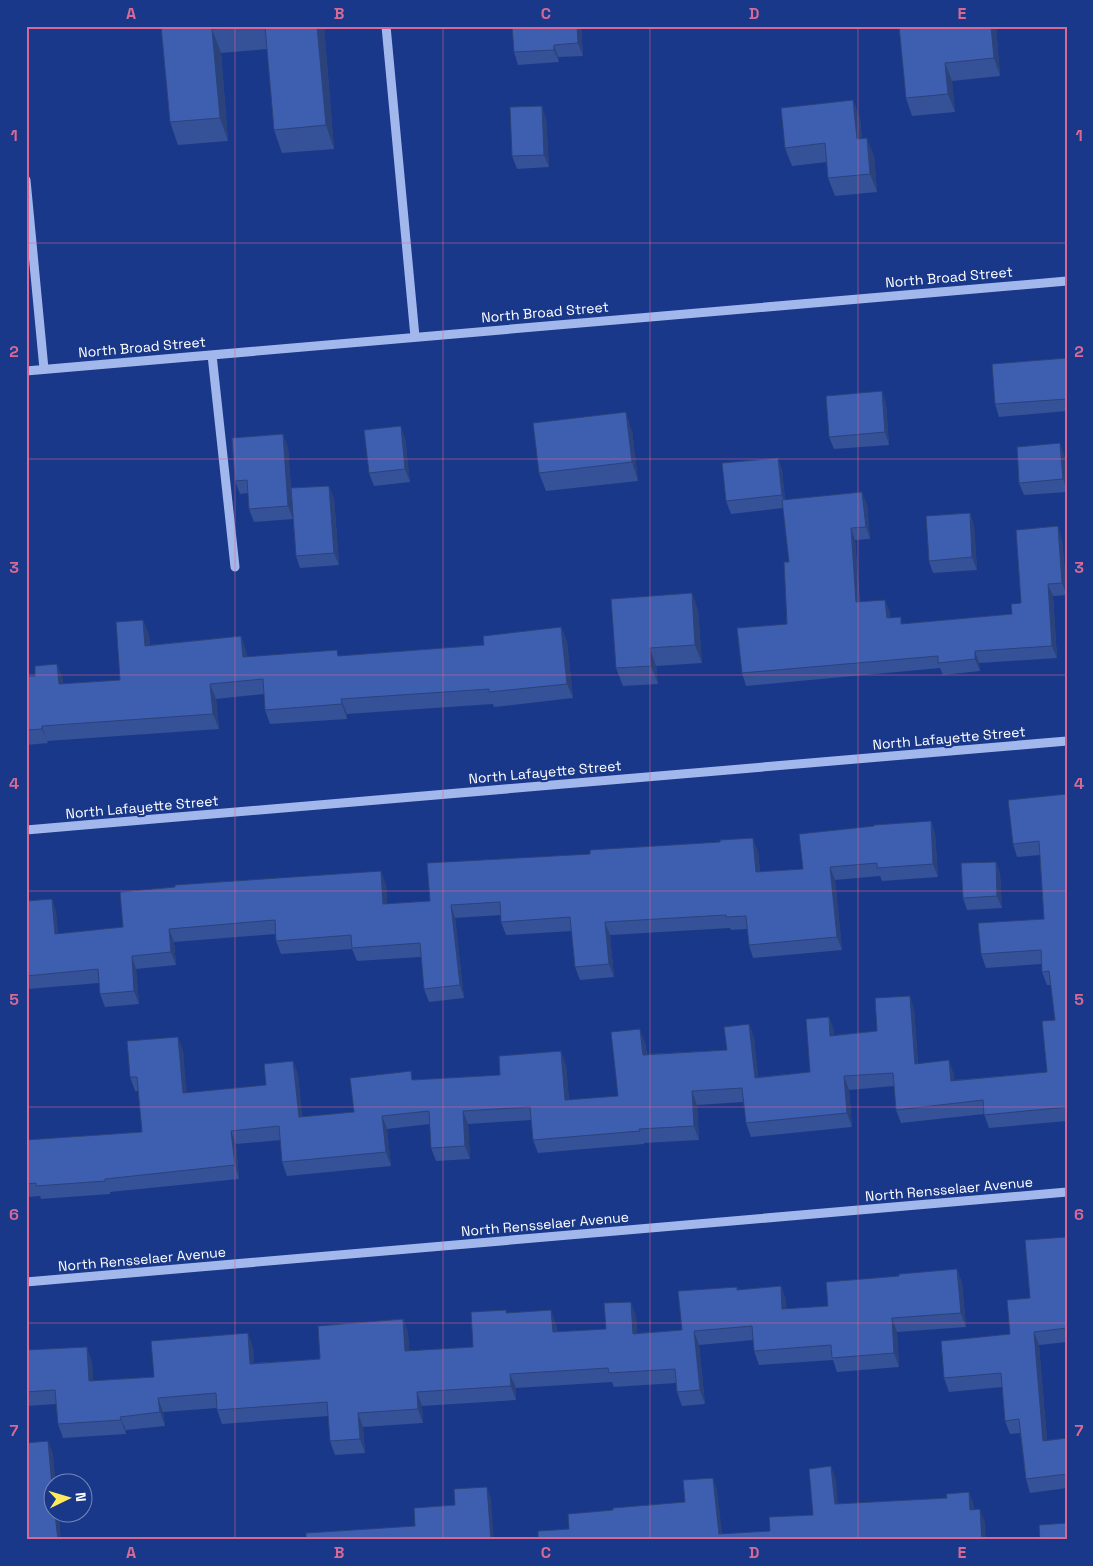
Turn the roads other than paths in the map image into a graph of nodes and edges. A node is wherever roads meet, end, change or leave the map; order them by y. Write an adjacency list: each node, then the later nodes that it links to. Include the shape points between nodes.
1 (386, 26): 4 (street)
2 (26, 180): 6 (street)
3 (1067, 281): 4 (street, North Broad Street)
4 (414, 337): 5 (street, North Broad Street)
5 (212, 355): 6 (street, North Broad Street); 8 (street)
6 (44, 369): 7 (street, North Broad Street)
7 (26, 371)
8 (235, 567)
9 (1067, 741): 10 (street, North Lafayette Street)
10 (26, 830)
11 (1067, 1192): 12 (street, North Rensselaer Avenue)
12 (26, 1282)

